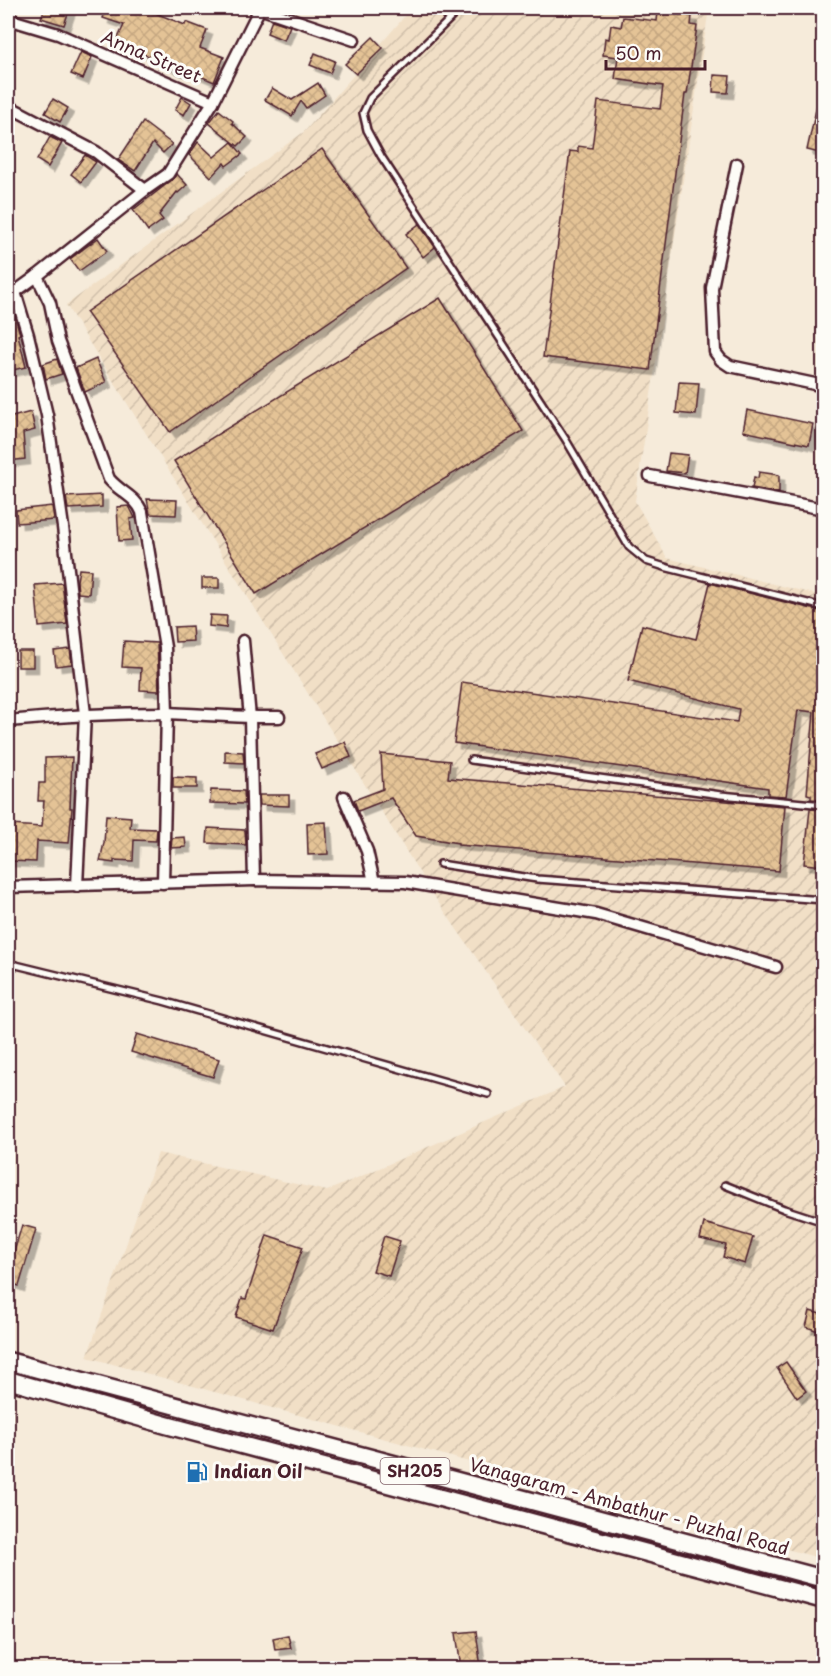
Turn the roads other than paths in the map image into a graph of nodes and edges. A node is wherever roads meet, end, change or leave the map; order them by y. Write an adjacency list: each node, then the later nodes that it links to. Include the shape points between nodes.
1 (259, 8): 4 (street); 5 (street)
2 (461, 8): 14 (lane, via 370,98 363,113 381,156 566,440 629,547 646,561 668,568)
3 (8, 19): 5 (street, Anna Street, via 58,34)
4 (354, 40)
5 (213, 102): 8 (street, via 168,174)
6 (8, 106): 8 (street, via 96,152)
7 (736, 164): 11 (street, via 712,288 715,352 730,366)
8 (146, 190): 9 (street)
9 (37, 276): 10 (street); 16 (street, via 50,303 57,341 109,479 138,503 142,512 165,647)
10 (11, 292): 17 (street, via 28,335 47,415)
11 (824, 386)
12 (650, 476): 13 (street)
13 (824, 509)
14 (824, 607)
15 (243, 641): 19 (street)
16 (167, 713): 17 (street); 19 (street); 26 (street)
17 (85, 714): 20 (street); 28 (street)
18 (279, 717): 19 (street)
19 (250, 718): 25 (street)
20 (8, 721)
21 (471, 760): 23 (lane, via 721,795)
22 (344, 798): 27 (street)
23 (824, 805)
24 (441, 864): 30 (lane, via 537,879)
25 (254, 880): 26 (street); 27 (street)
26 (163, 882): 28 (street)
27 (374, 882): 32 (street, via 427,885 596,914)
28 (77, 886): 29 (street)
29 (8, 887)
30 (824, 900)
31 (8, 963): 33 (lane, via 163,1000)
32 (776, 967)
33 (488, 1094)
34 (725, 1185): 35 (lane)
35 (824, 1222)
36 (8, 1361): 40 (main road, Vanagaram - Ambathur - Puzhal Road / SH205)
37 (8, 1380): 41 (main road)
38 (8, 1390): 39 (lane)
39 (8, 1444)
40 (824, 1579)
41 (824, 1600)

